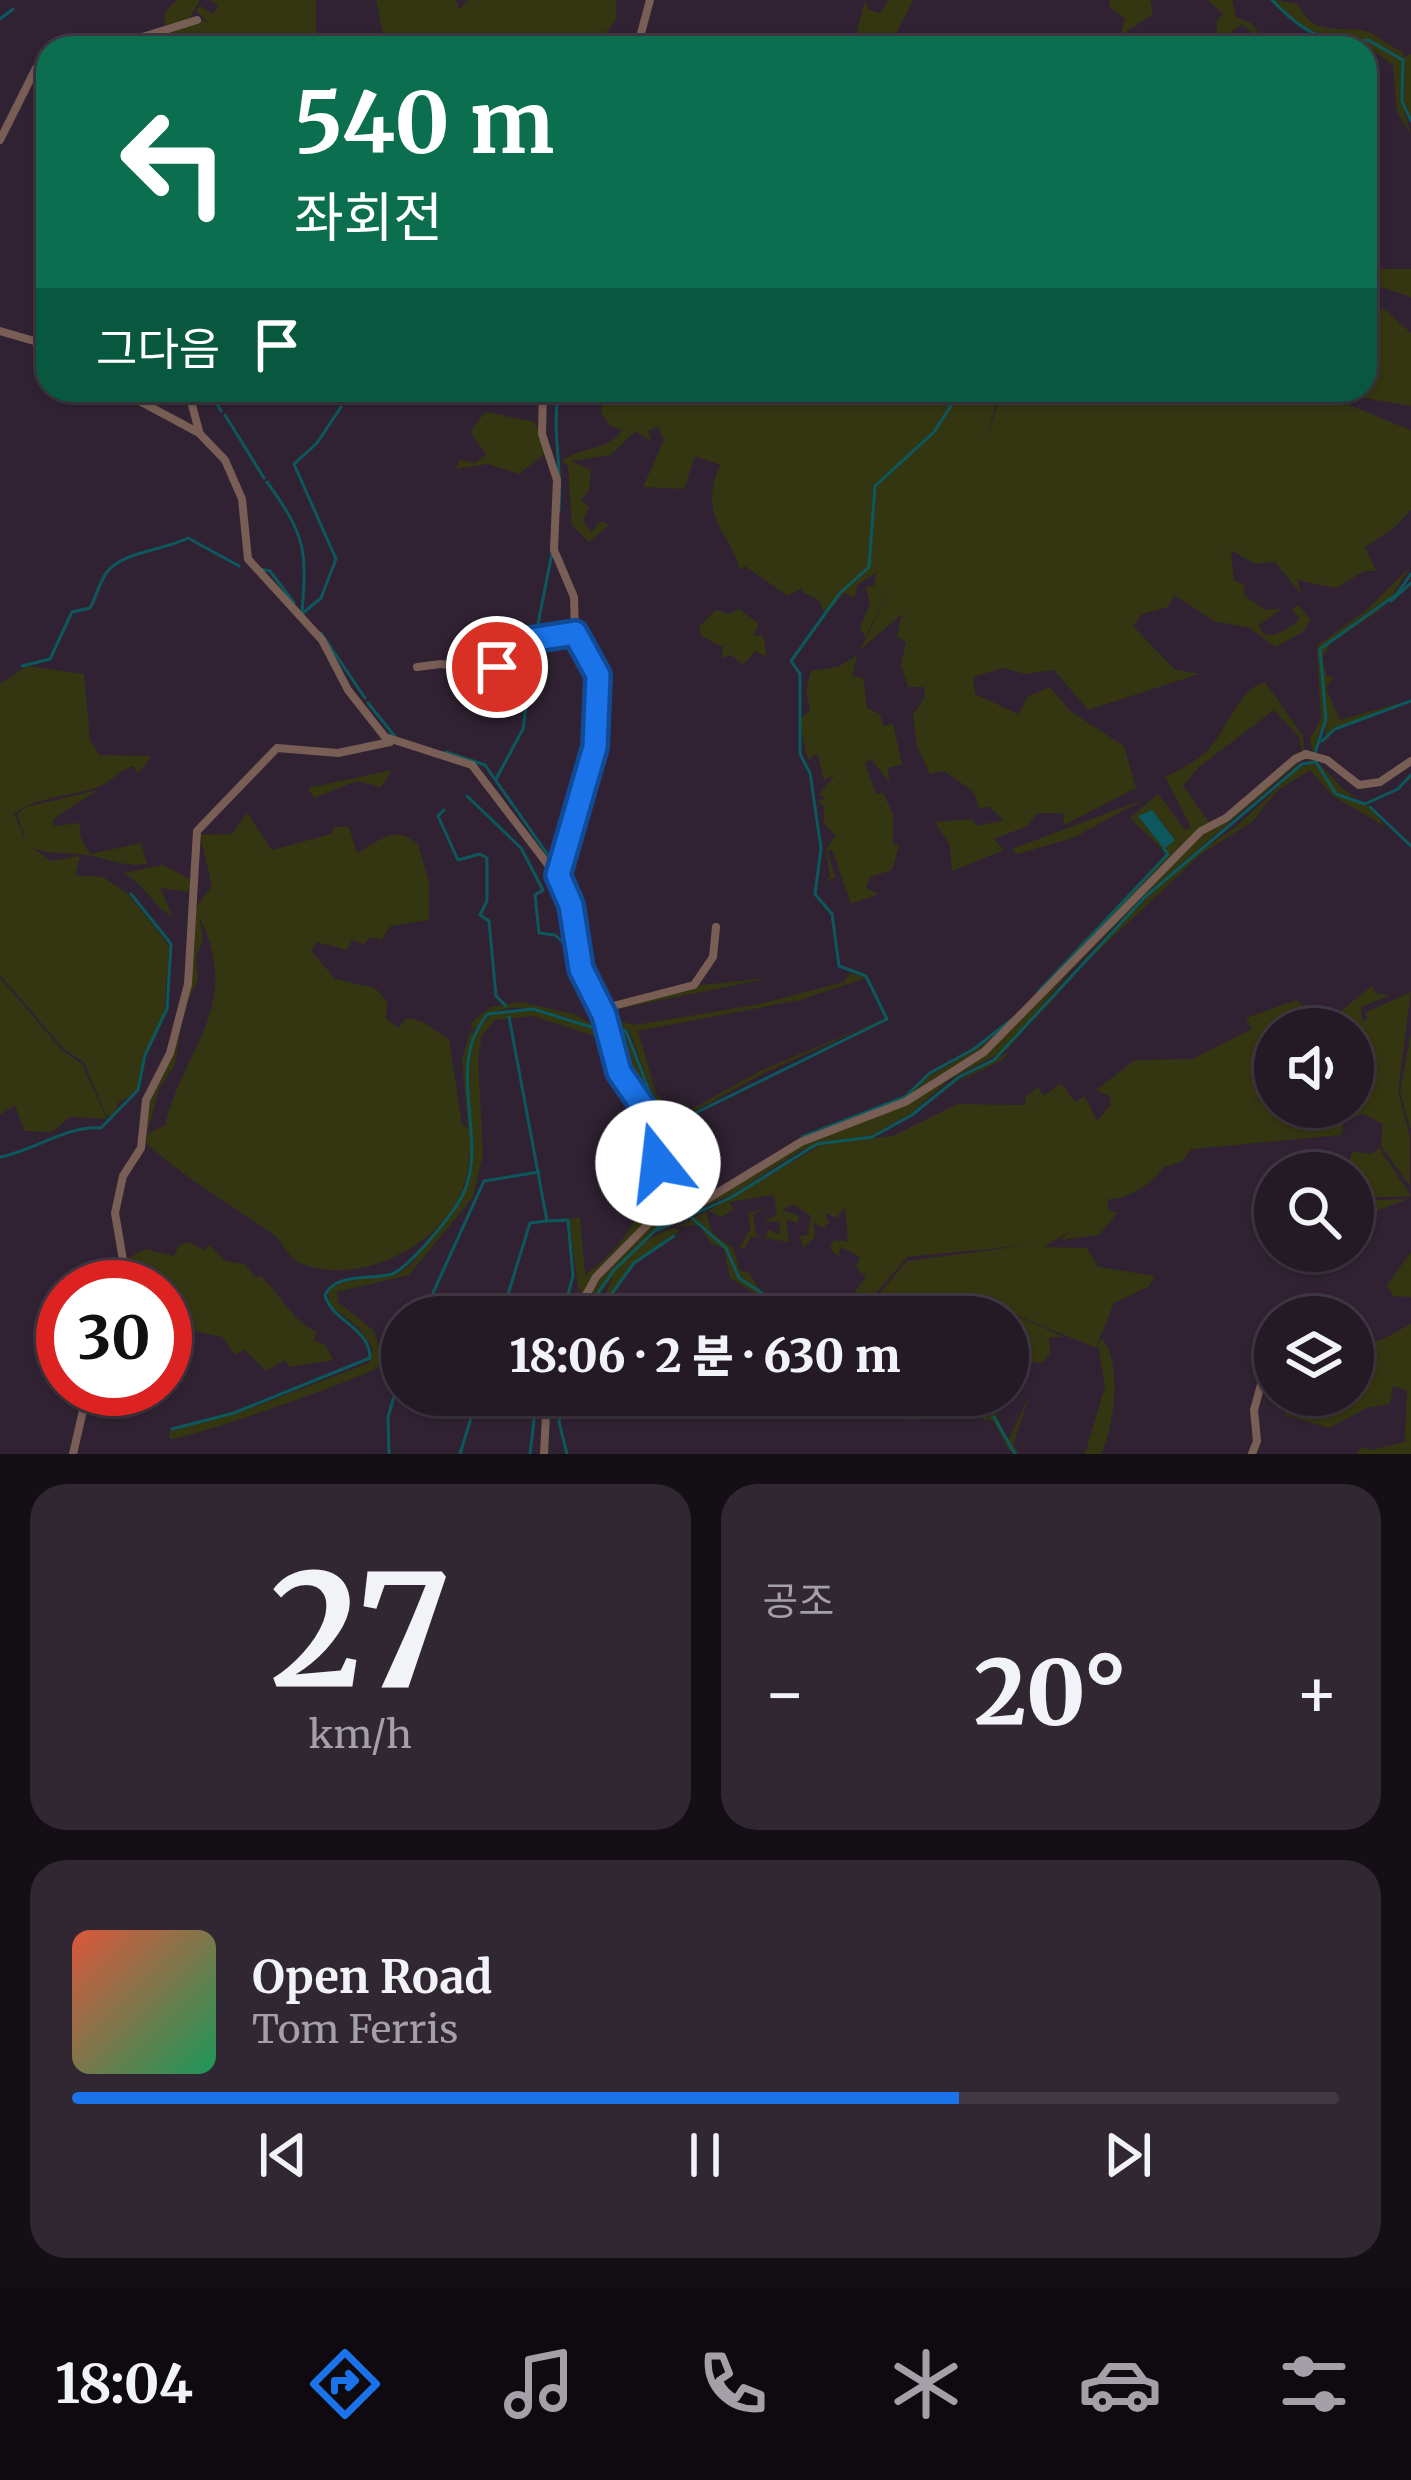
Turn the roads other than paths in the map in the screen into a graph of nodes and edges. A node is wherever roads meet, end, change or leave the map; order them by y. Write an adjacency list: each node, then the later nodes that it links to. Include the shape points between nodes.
1 (650, 0): 4 (street)
2 (197, 20): 3 (street)
3 (146, 36)
4 (640, 36)
5 (36, 68): 6 (street)
6 (0, 140)
7 (0, 331): 8 (street)
8 (36, 342)
9 (142, 402): 12 (street)
10 (191, 402): 12 (street)
11 (543, 402): 13 (street, via 542,434 557,479 554,550 574,596)
12 (200, 433): 15 (street, via 238,484 248,559 322,640 348,690)
13 (575, 633): 14 (street, via 524,641 488,672); 17 (street, via 598,675 595,747)
14 (417, 668)
15 (391, 742): 17 (street, via 472,765); 21 (street, via 338,753 277,748 197,831 188,984 165,1067 146,1100 141,1148 123,1176 115,1214)
16 (1411, 760): 20 (street, via 1380,782 1359,785 1327,760 1295,759 1201,831 984,1052 905,1102 801,1142 673,1220)
17 (558, 875): 19 (street, via 581,969)
18 (716, 927): 19 (street, via 713,957 694,986)
19 (604, 1015): 20 (street, via 619,1072 655,1124)
20 (652, 1220): 22 (street)
21 (123, 1260)
22 (586, 1296)
23 (1254, 1407): 28 (street)
24 (82, 1416): 26 (street)
25 (546, 1416): 27 (street)
26 (73, 1454)
27 (544, 1454)
28 (1252, 1454)

